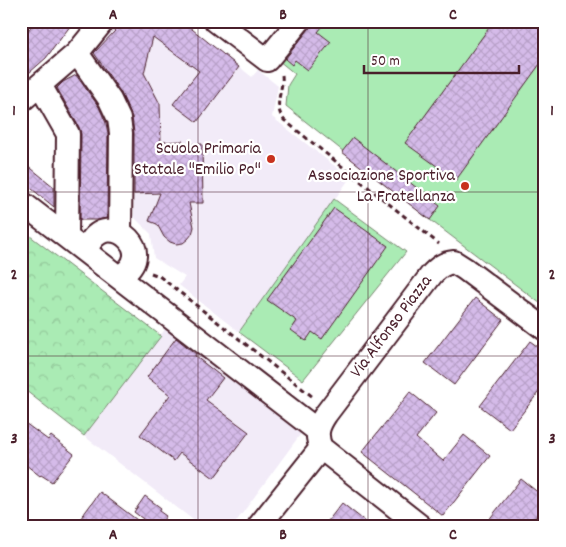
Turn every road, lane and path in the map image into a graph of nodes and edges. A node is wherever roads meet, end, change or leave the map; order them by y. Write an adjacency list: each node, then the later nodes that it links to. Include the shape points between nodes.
1 (103, 21): 4 (street)
2 (216, 21): 5 (street)
3 (299, 21): 5 (street)
4 (77, 53): 6 (street); 9 (street, via 119,118)
5 (267, 60): 12 (path, via 279,68 282,75 279,114 284,120 444,248)
6 (40, 85): 7 (street); 10 (street, via 68,134)
7 (21, 101)
8 (21, 202): 10 (street)
9 (120, 232): 11 (street, via 99,234 91,241); 13 (street, via 128,237 135,254)
10 (67, 237): 11 (street)
11 (87, 252): 13 (street)
12 (454, 262): 14 (street); 15 (street, Via Alfonso Piazza, via 446,263 432,274)
13 (126, 270): 15 (path, via 159,276); 16 (street)
14 (545, 329)
15 (329, 409): 16 (street, Via Alfonso Piazza, via 319,424)
16 (319, 440): 17 (street, Via Alfonso Piazza); 18 (street)
17 (259, 526)
18 (420, 526)

